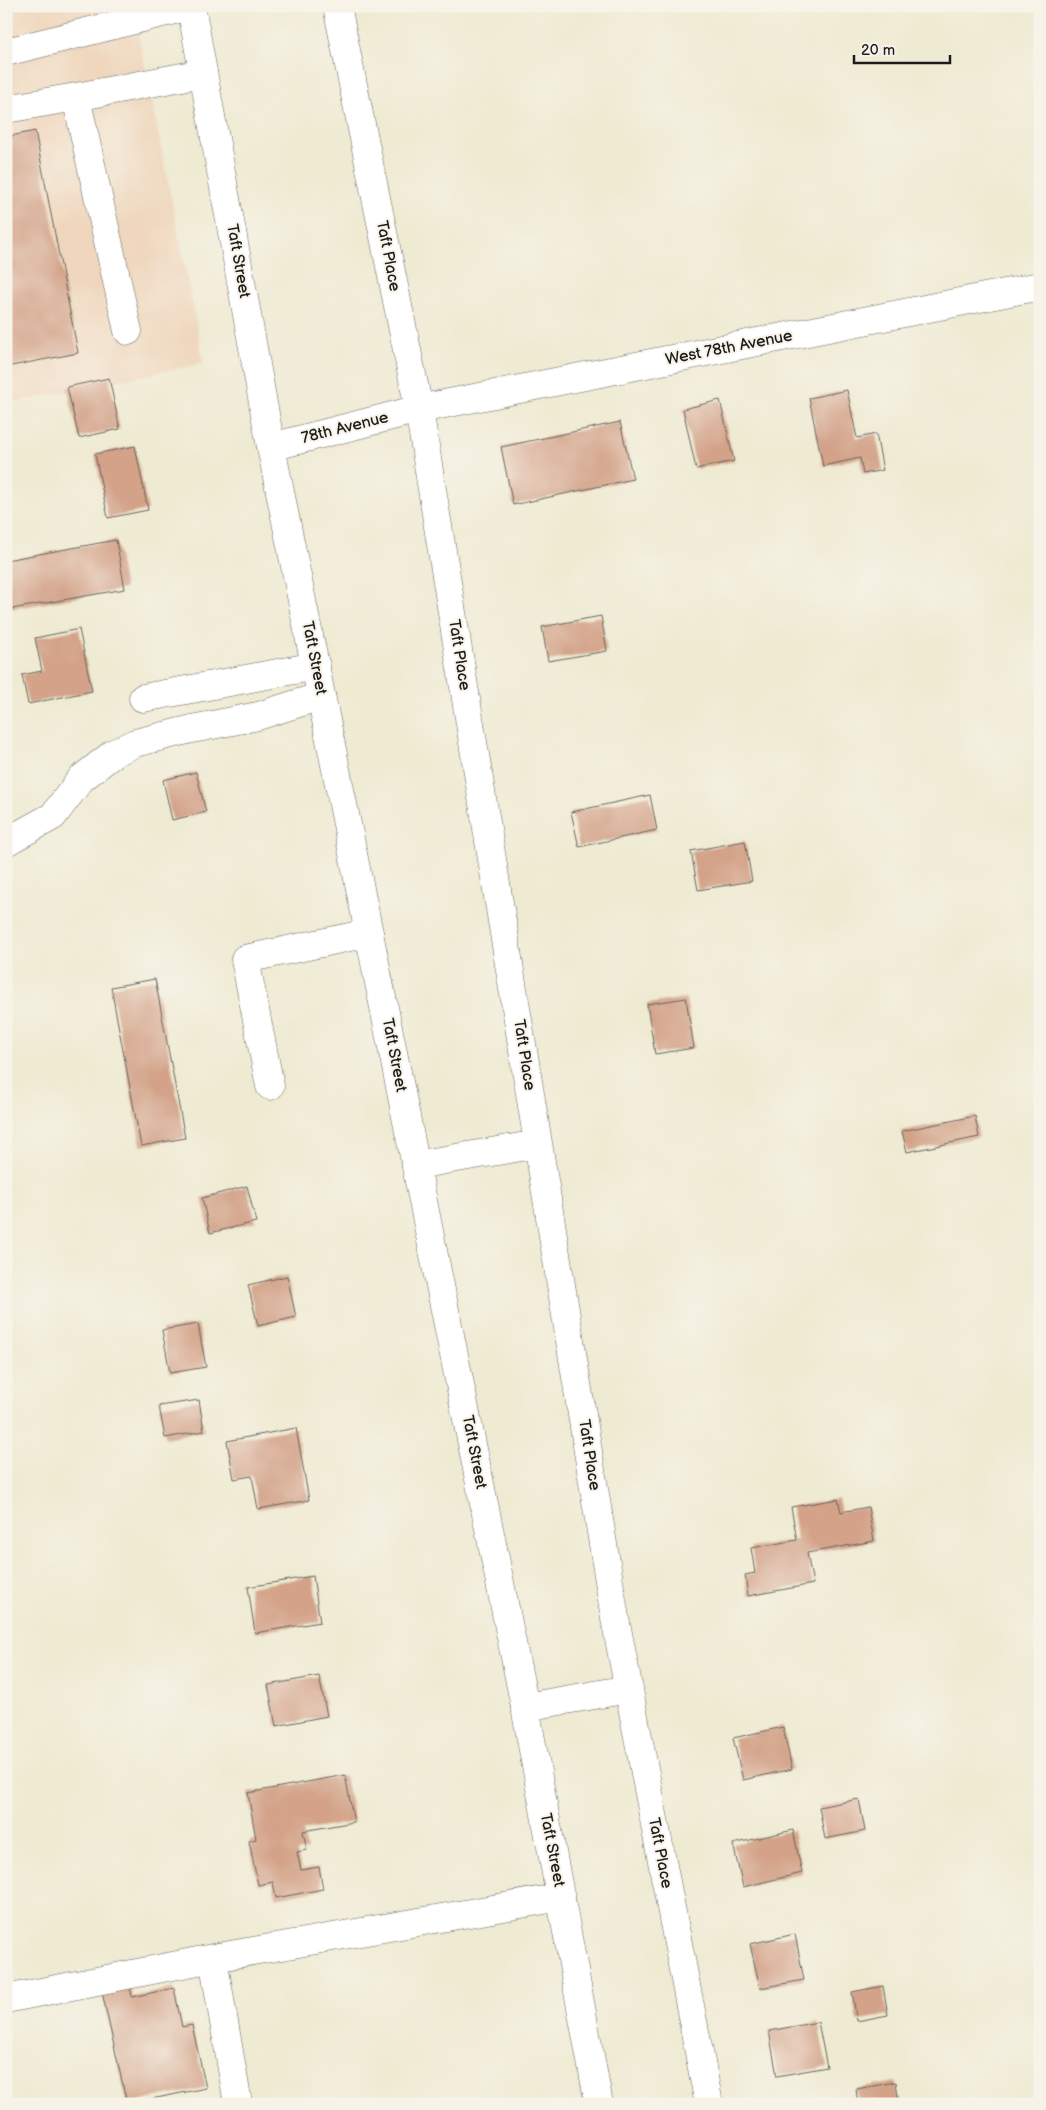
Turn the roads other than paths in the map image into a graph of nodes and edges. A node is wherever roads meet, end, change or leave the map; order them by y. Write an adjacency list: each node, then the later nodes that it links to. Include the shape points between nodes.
1 (191, 6): 3 (street); 4 (street, Taft Street)
2 (337, 6): 9 (street, Taft Place)
3 (6, 52)
4 (204, 73): 5 (street); 10 (street, Taft Street)
5 (76, 98): 6 (street); 8 (street)
6 (6, 109)
7 (1040, 286): 9 (street, West 78th Avenue)
8 (128, 331)
9 (419, 409): 10 (street, 78th Avenue); 17 (street, Taft Place)
10 (271, 447): 11 (street, Taft Street)
11 (316, 666): 12 (street, Taft Street); 13 (street)
12 (321, 696): 14 (street, via 258,716 135,743 114,753 81,780 53,816); 15 (street, Taft Street)
13 (143, 698)
14 (6, 842)
15 (369, 933): 16 (street, via 245,959); 18 (street, Taft Street)
16 (270, 1086)
17 (538, 1144): 18 (street); 19 (street, Taft Place)
18 (416, 1165): 20 (street, Taft Street)
19 (629, 1689): 20 (street); 26 (street, Taft Place)
20 (525, 1707): 21 (street, Taft Street)
21 (561, 1897): 22 (street); 25 (street, Taft Street)
22 (213, 1958): 23 (street); 24 (street)
23 (6, 1999)
24 (238, 2104)
25 (599, 2104)
26 (708, 2104)

